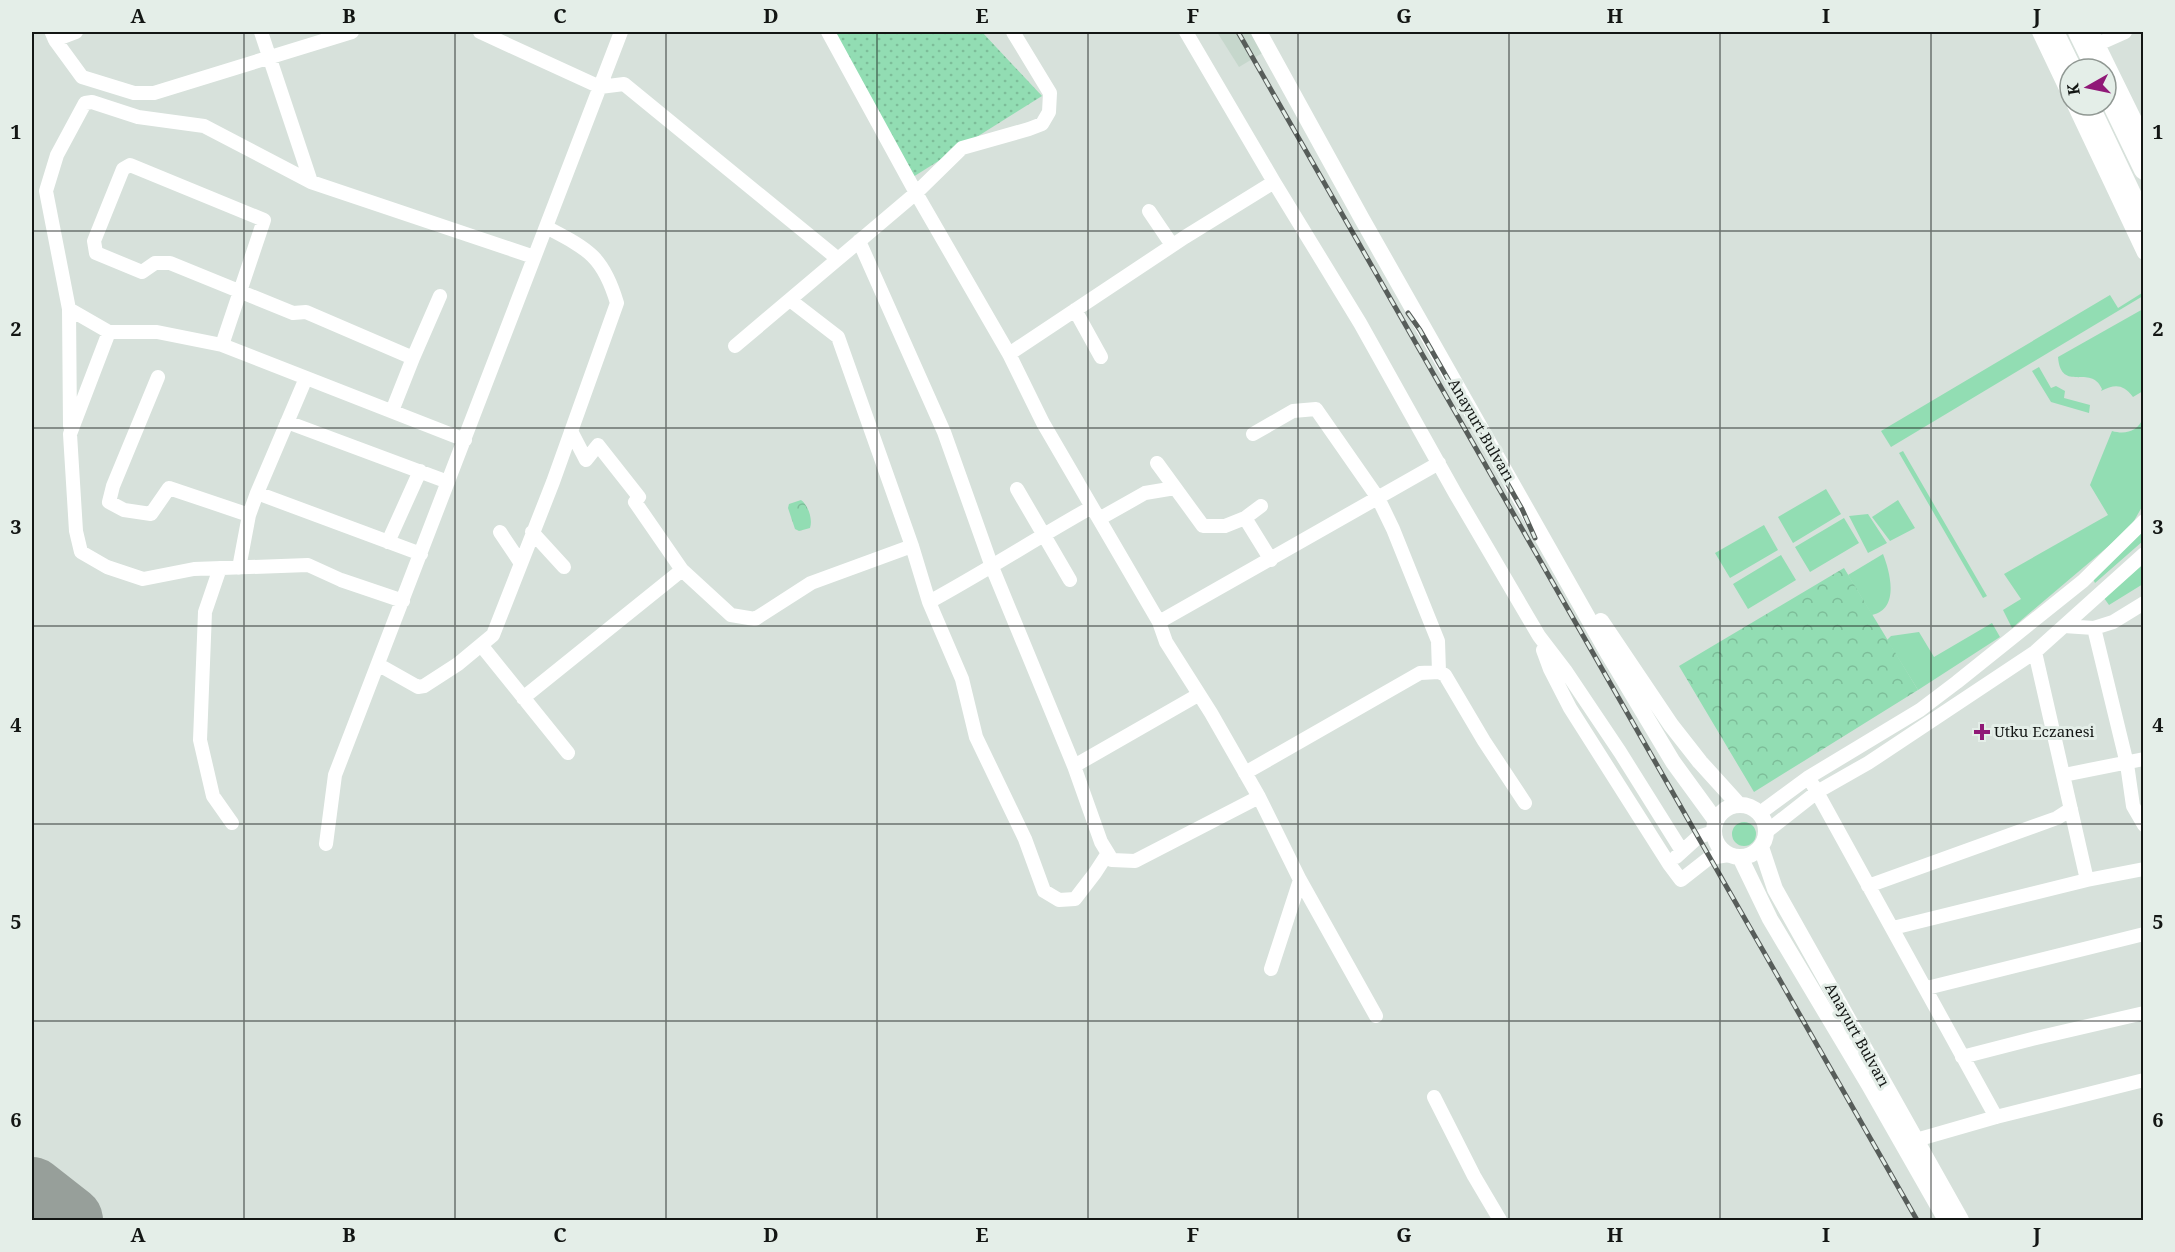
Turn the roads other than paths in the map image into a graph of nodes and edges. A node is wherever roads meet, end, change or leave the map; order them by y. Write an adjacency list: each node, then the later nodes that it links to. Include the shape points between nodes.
1 (76, 32): 15 (street)
2 (261, 32): 17 (street)
3 (352, 32): 17 (street)
4 (480, 32): 21 (street)
5 (621, 32): 21 (street)
6 (828, 32): 29 (street)
7 (1013, 32): 29 (street, via 1050,93 1049,112 1042,124 962,148)
8 (1186, 32): 28 (street)
9 (1259, 32): 113 (main road, Anayurt Bulvarı, via 1609,655)
10 (1271, 32): 108 (main road, Anayurt Bulvarı, via 1586,598 1671,725)
11 (2039, 32): 20 (street)
12 (2054, 32): 18 (highway)
13 (2078, 32): 19 (highway)
14 (2125, 32): 16 (street)
15 (53, 36): 17 (street, via 82,77 134,93 154,93)
16 (2095, 38): 25 (street)
17 (270, 57): 27 (street)
18 (2066, 57)
19 (2090, 57)
20 (2058, 72)
21 (600, 87): 32 (street); 37 (street, via 624,84)
22 (2118, 116): 26 (highway)
23 (2080, 117): 35 (street)
24 (2095, 117): 31 (highway)
25 (2144, 138)
26 (2144, 170)
27 (311, 182): 36 (street); 41 (street, via 204,126 138,117 85,103 57,154 46,191)
28 (1274, 182): 34 (street); 58 (street)
29 (916, 193): 33 (street); 46 (street)
30 (1149, 211): 34 (street)
31 (2144, 221)
32 (546, 227): 36 (street); 53 (street, via 587,249 610,278 617,303)
33 (859, 241): 37 (street); 80 (street, via 944,432)
34 (1172, 245): 42 (street)
35 (2144, 254)
36 (534, 257): 56 (street)
37 (838, 259): 40 (street)
38 (239, 293): 38 (street, via 264,220 130,165 123,169 94,241 96,253 142,272 155,263 170,263); 44 (street); 48 (street, via 293,313 306,312)
39 (440, 296): 48 (street)
40 (790, 300): 45 (street); 74 (street, via 838,337)
41 (69, 309): 43 (street); 54 (street)
42 (1075, 310): 46 (street); 47 (street)
43 (109, 332): 44 (street, via 158,332); 54 (street)
44 (222, 345): 50 (street)
45 (735, 346)
46 (1009, 354): 66 (street)
47 (1101, 357)
48 (414, 358): 51 (street)
49 (158, 377): 67 (street, via 109,501 124,510 151,514 168,488)
50 (306, 378): 51 (street); 52 (street)
51 (392, 411): 56 (street)
52 (287, 422): 59 (street); 63 (street)
53 (571, 431): 71 (street); 83 (street, via 586,460 597,445 639,497 635,502)
54 (70, 434): 81 (street, via 76,531 81,552 107,567 143,579)
55 (1253, 434): 64 (street, via 1293,411 1316,409)
56 (465, 440): 60 (street)
57 (1157, 463): 61 (street)
58 (1439, 463): 64 (street); 91 (street)
59 (420, 471): 60 (street); 73 (street)
60 (448, 482): 75 (street)
61 (1175, 488): 66 (street, via 1145,492); 68 (street, via 1203,526 1225,526)
62 (1017, 489): 72 (street)
63 (257, 493): 67 (street); 73 (street)
64 (1377, 498): 77 (street); 95 (street, via 1438,641)
65 (1261, 506): 68 (street)
66 (1095, 513): 72 (street); 88 (street)
67 (249, 515): 82 (street)
68 (1245, 518): 77 (street)
69 (2142, 522): 104 (street, via 2083,581 1957,682 1920,710)
70 (500, 532): 78 (street)
71 (532, 532): 78 (street); 79 (street)
72 (1044, 534): 80 (street); 84 (street)
73 (388, 542): 75 (street)
74 (912, 546): 83 (street, via 811,583 755,619 731,615); 86 (street)
75 (421, 554): 85 (street)
76 (2144, 554): 89 (street)
77 (1271, 560): 88 (street)
78 (520, 562): 92 (street, via 493,635)
79 (564, 567)
80 (992, 567): 86 (street); 101 (street)
81 (220, 568): 82 (street); 111 (street, via 205,612 200,740 213,796)
82 (239, 568): 85 (street, via 308,565)
83 (682, 570): 97 (street)
84 (1070, 580)
85 (403, 601): 94 (street)
86 (928, 602): 117 (street, via 962,679 976,736 1025,839 1044,891 1059,900 1075,899)
87 (2144, 603): 90 (street, via 2113,622)
88 (1159, 622): 96 (street, via 1166,642)
89 (2064, 626): 90 (street); 93 (street)
90 (2094, 628): 100 (street)
91 (1539, 636): 116 (street, via 1614,743); 119 (street, via 1570,708)
92 (481, 645): 94 (street, via 424,686 418,687); 97 (street)
93 (2035, 652): 103 (street); 105 (street, via 1868,763)
94 (379, 665): 115 (street, via 335,775)
95 (1439, 672): 102 (street, via 1420,673); 107 (street, via 1445,675)
96 (1198, 694): 101 (street); 102 (street)
97 (523, 698): 98 (street)
98 (568, 753)
99 (2144, 759): 100 (street)
100 (2127, 764): 103 (street); 112 (street, via 2133,806)
101 (1074, 766): 117 (street)
102 (1245, 773): 106 (street)
103 (2064, 775): 109 (street)
104 (1809, 777): 105 (street); 110 (street)
105 (1817, 792): 114 (street); 123 (street)
106 (1258, 797): 117 (street, via 1135,861 1112,860); 121 (street)
107 (1525, 803)
108 (1739, 805): 110 (main road); 113 (main road, via 1726,809)
109 (2071, 809): 122 (street); 123 (street, via 2057,818)
110 (1760, 813): 114 (main road)
111 (232, 823)
112 (2144, 825)
113 (1715, 826): 116 (street); 118 (main road, via 1719,847)
114 (1764, 839): 118 (main road, via 1753,854); 134 (main road, Anayurt Bulvarı, via 1775,889)
115 (326, 844)
116 (1682, 851): 119 (street)
117 (1108, 853)
118 (1735, 856): 119 (street, via 1709,858 1682,880); 136 (main road, Anayurt Bulvarı)
119 (1669, 864)
120 (2144, 869): 122 (street)
121 (1300, 880): 126 (street); 129 (street)
122 (2086, 880): 124 (street)
123 (1868, 886): 124 (street)
124 (1893, 928): 127 (street)
125 (2144, 934): 127 (street)
126 (1271, 969)
127 (1927, 988): 130 (street)
128 (2144, 1013): 130 (street)
129 (1376, 1016)
130 (1962, 1057): 133 (street)
131 (2144, 1080): 133 (street)
132 (1434, 1097): 135 (street)
133 (1996, 1117): 134 (street)
134 (1916, 1140): 137 (main road, Anayurt Bulvarı)
135 (1500, 1221)
136 (1946, 1221)
137 (1961, 1221)

